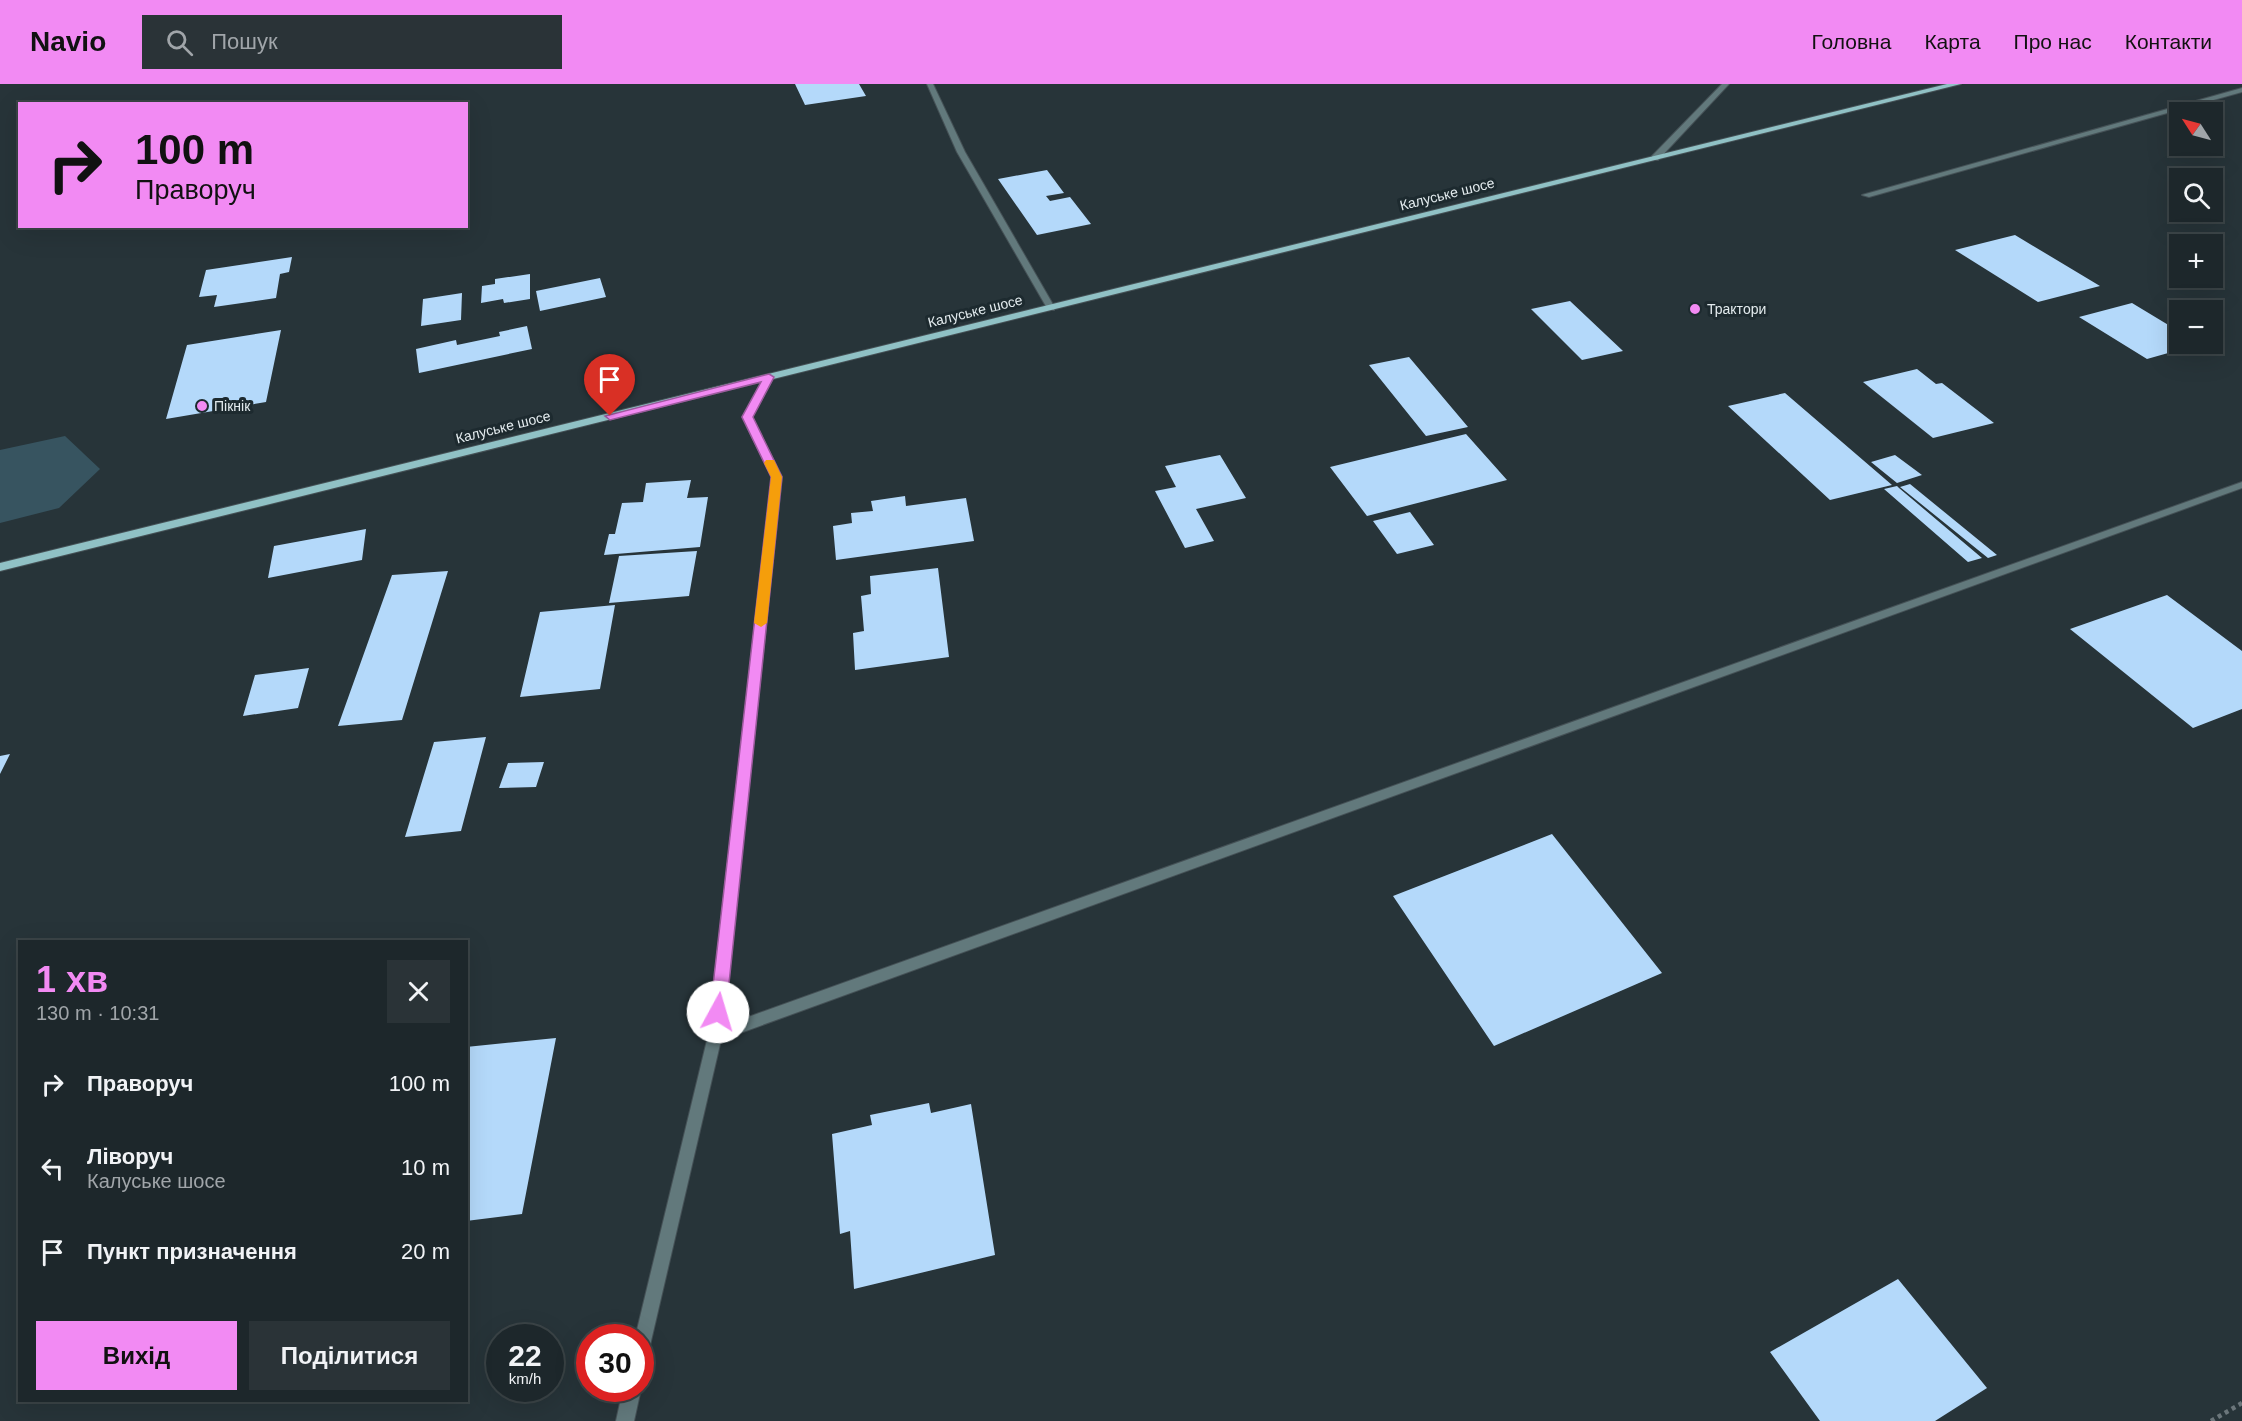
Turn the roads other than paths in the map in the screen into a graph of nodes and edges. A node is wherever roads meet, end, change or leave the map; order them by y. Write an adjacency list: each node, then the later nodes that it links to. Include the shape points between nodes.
1 (930, 84): 7 (street, via 961,152)
2 (1726, 84): 5 (street)
3 (1957, 84): 5 (main road, Калуське шосе)
4 (2242, 90): 6 (street)
5 (1655, 158): 7 (main road, Калуське шосе)
6 (1866, 195)
7 (1051, 308): 8 (main road, Калуське шосе)
8 (769, 377): 10 (main road, Калуське шосе); 11 (street, via 747,417 777,477)
9 (2242, 485): 11 (street)
10 (0, 567)
11 (715, 1036): 12 (street)
12 (647, 1324)
13 (629, 1402): 14 (street)
14 (625, 1421)

